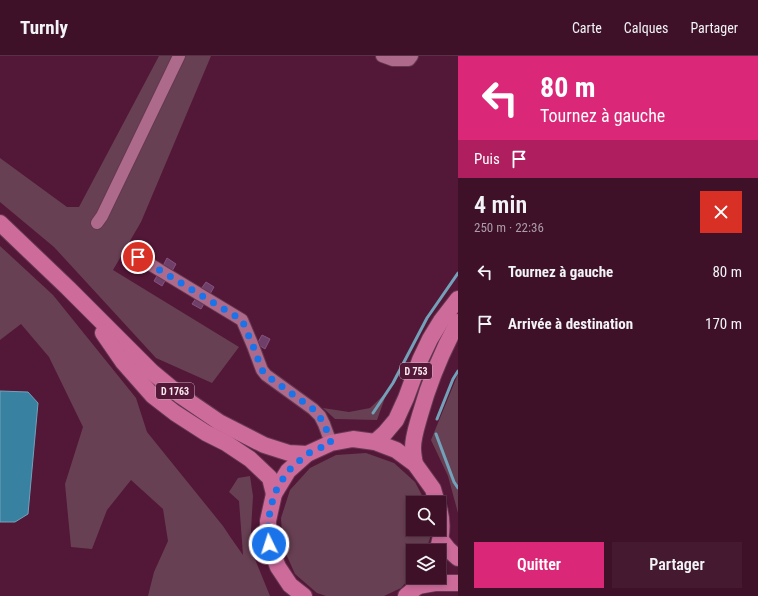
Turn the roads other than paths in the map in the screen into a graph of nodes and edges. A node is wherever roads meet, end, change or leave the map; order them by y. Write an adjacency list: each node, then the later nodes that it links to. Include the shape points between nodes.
1 (179, 56): 5 (street)
2 (382, 56): 3 (street, via 393,60 409,60)
3 (412, 56)
4 (0, 223): 7 (main road, D 1763)
5 (97, 223)
6 (138, 257): 11 (street, via 242,320 262,370 320,416)
7 (68, 288): 12 (main road, D 1763, via 152,372 181,396 219,422 264,445 289,453); 14 (main road, D 1763, via 123,362 152,396 250,459 270,478)
8 (458, 299): 10 (main road, D 753, via 430,339 396,420)
9 (458, 322): 13 (main road, D 753, via 432,378 415,431)
10 (375, 442): 11 (main road, via 353,439); 13 (main road, via 396,450)
11 (331, 443): 12 (main road)
12 (307, 454): 14 (main road, via 288,471)
13 (415, 464): 15 (main road, via 433,488)
14 (274, 494): 21 (main road, via 268,521 269,544)
15 (436, 496)
16 (446, 548): 17 (main road)
17 (458, 558)
18 (446, 582): 19 (main road)
19 (458, 583)
20 (420, 584): 23 (main road)
21 (290, 590): 22 (main road)
22 (304, 596)
23 (406, 596)

